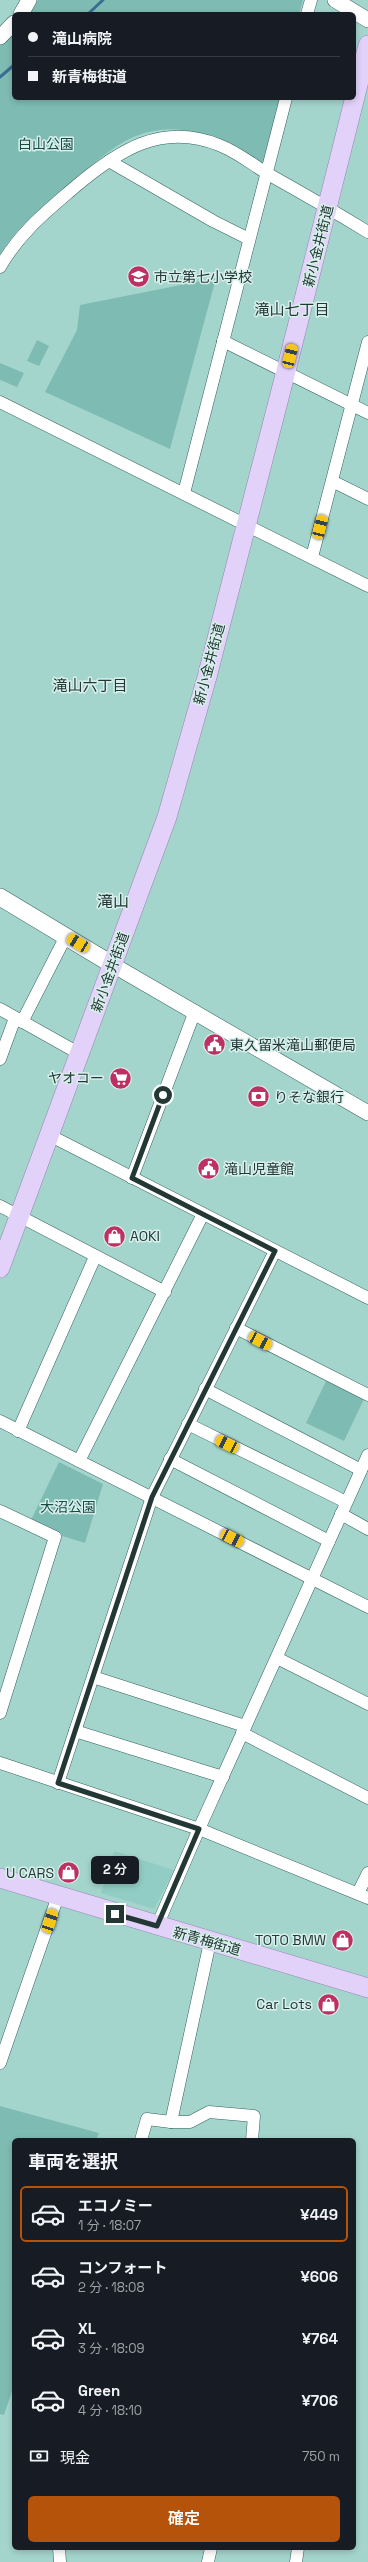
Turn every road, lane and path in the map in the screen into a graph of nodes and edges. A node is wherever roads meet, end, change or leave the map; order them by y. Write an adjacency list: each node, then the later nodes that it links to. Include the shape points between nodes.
1 (29, 0): 4 (street)
2 (311, 0): 5 (street)
3 (335, 0): 6 (street)
4 (21, 12)
5 (308, 12)
6 (355, 12)
7 (356, 13): 8 (street)
8 (368, 20)
9 (12, 25): 10 (street)
10 (0, 37)
11 (368, 45): 12 (main road, 新小金井街道)
12 (356, 92)
13 (285, 100): 16 (street)
14 (354, 100): 17 (main road, 新小金井街道)
15 (109, 161): 16 (street, via 140,142 159,137 181,136 218,144); 19 (street); 20 (street, via 28,227)
16 (267, 173): 17 (street); 19 (street)
17 (327, 207): 18 (street); 23 (main road, 新小金井街道)
18 (368, 232)
19 (249, 239): 21 (street)
20 (0, 266)
21 (223, 340): 23 (street); 28 (street)
22 (368, 342): 25 (street)
23 (286, 371): 25 (street); 30 (main road, 新小金井街道)
24 (0, 402): 28 (street)
25 (352, 404): 26 (street); 27 (street)
26 (368, 413)
27 (332, 481): 29 (street); 31 (street)
28 (184, 493): 30 (street)
29 (368, 500)
30 (245, 523): 31 (street); 35 (main road, 新小金井街道, via 167,817)
31 (312, 557): 32 (street)
32 (368, 586)
33 (0, 897): 34 (main road)
34 (66, 936): 35 (main road); 38 (street)
35 (113, 965): 37 (street); 39 (main road, 新小金井街道)
36 (0, 1009): 38 (street)
37 (195, 1011): 41 (street); 43 (street)
38 (18, 1020): 39 (street); 40 (street)
39 (80, 1054): 42 (main road, 新小金井街道)
40 (0, 1058)
41 (368, 1113)
42 (49, 1135): 43 (street); 46 (main road, 新小金井街道)
43 (132, 1178): 45 (street)
44 (0, 1206): 46 (street)
45 (203, 1214): 47 (street); 50 (street)
46 (19, 1217): 48 (street); 49 (main road, 新小金井街道)
47 (275, 1251): 51 (street); 52 (street)
48 (95, 1258): 50 (street); 57 (street)
49 (0, 1268)
50 (165, 1292): 60 (street)
51 (368, 1298)
52 (236, 1328): 53 (street); 54 (street)
53 (205, 1389): 56 (street); 61 (street)
54 (368, 1395)
55 (0, 1421): 57 (street)
56 (188, 1424): 59 (street); 63 (street)
57 (18, 1431): 60 (street)
58 (368, 1456): 61 (street)
59 (170, 1459): 62 (street); 67 (street)
60 (79, 1461): 62 (street)
61 (361, 1470): 63 (street)
62 (152, 1497): 68 (street); 71 (street)
63 (346, 1502): 65 (street)
64 (0, 1511): 72 (street, via 54,1537)
65 (341, 1514): 66 (street); 67 (street)
66 (368, 1529)
67 (329, 1541): 68 (street)
68 (312, 1579): 69 (street); 70 (street)
69 (368, 1607)
70 (276, 1658): 73 (street); 75 (street)
71 (93, 1677): 75 (street); 76 (street)
72 (4, 1685): 74 (street)
73 (368, 1704)
74 (0, 1713)
75 (244, 1730): 78 (street); 80 (street)
76 (75, 1731): 78 (street); 79 (street)
77 (0, 1763): 79 (street)
78 (223, 1777): 81 (street)
79 (58, 1783): 81 (street)
80 (368, 1798)
81 (199, 1829): 84 (street); 86 (street)
82 (368, 1873): 84 (street)
83 (0, 1878): 85 (main road, 新青梅街道)
84 (363, 1895)
85 (58, 1896): 86 (main road, 新青梅街道); 89 (street)
86 (157, 1926): 87 (main road, 新青梅街道)
87 (210, 1942): 88 (main road, 新青梅街道); 90 (street)
88 (368, 1988)
89 (0, 2063)
90 (171, 2122): 91 (street, via 147,2119); 92 (street, via 190,2122 209,2112 254,2116)
91 (142, 2138)
92 (252, 2138)
93 (59, 2550): 96 (street)
94 (211, 2550): 97 (street)
95 (298, 2550): 98 (street)
96 (60, 2562)
97 (208, 2562)
98 (296, 2562)

